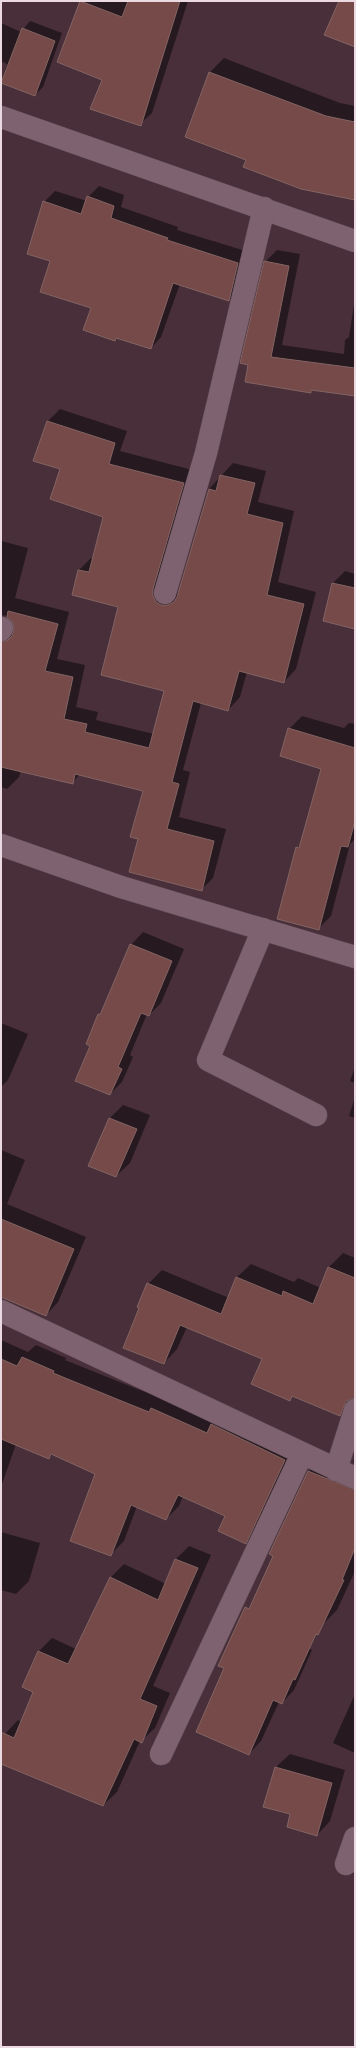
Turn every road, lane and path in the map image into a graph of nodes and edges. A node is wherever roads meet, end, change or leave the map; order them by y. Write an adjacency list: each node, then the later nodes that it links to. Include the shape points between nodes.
1 (1, 117): 2 (street)
2 (264, 208): 3 (street); 4 (street, via 206,453)
3 (355, 241)
4 (165, 594)
5 (1, 845): 6 (street, via 121,887)
6 (264, 929): 7 (street); 8 (street, via 208,1060)
7 (355, 957)
8 (316, 1115)
9 (1, 1312): 11 (street)
10 (355, 1410): 12 (street)
11 (302, 1454): 12 (street); 13 (street)
12 (346, 1474)
13 (161, 1754)
14 (355, 1838): 15 (street)
15 (346, 1864)

